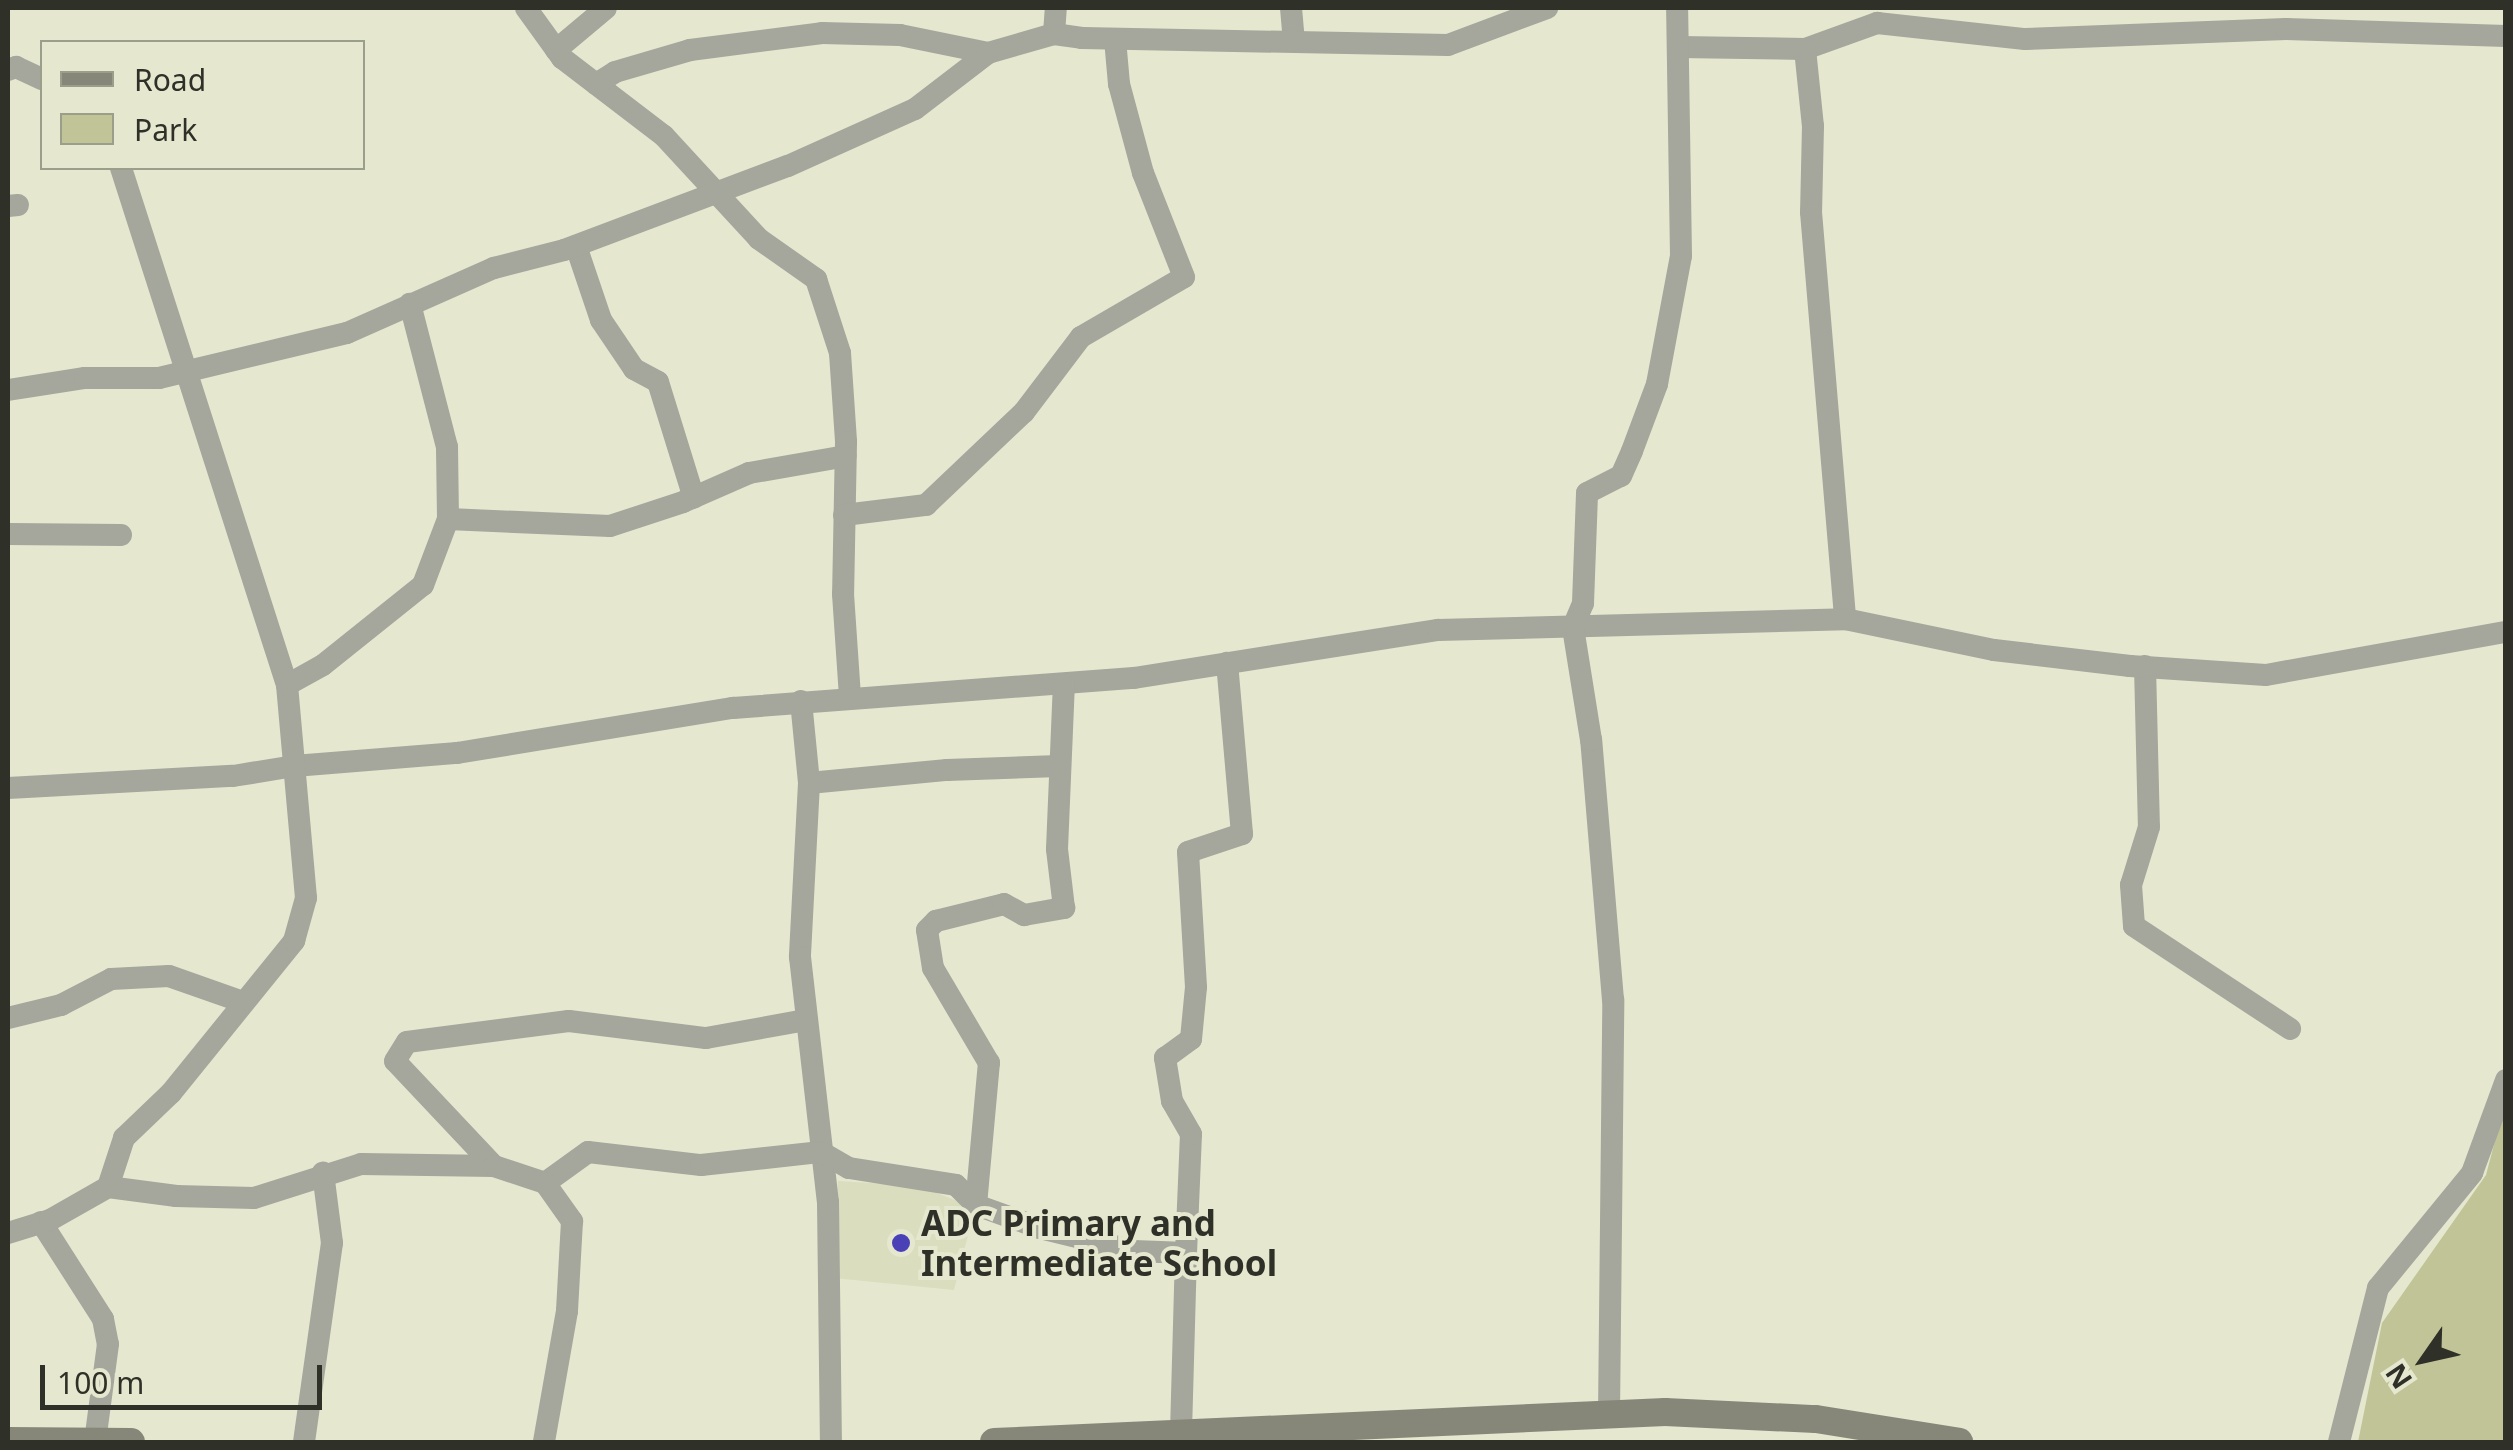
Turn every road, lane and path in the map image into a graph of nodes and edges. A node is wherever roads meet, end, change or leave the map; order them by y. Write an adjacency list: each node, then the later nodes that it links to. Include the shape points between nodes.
1 (526, 8): 13 (street)
2 (606, 8): 13 (street)
3 (1056, 8): 7 (street)
4 (1291, 8): 10 (street)
5 (1547, 8): 10 (street, via 1448,45)
6 (1677, 8): 11 (street)
7 (1054, 34): 9 (street); 14 (street)
8 (2506, 36): 12 (street, via 2286,29 2025,38 1877,23)
9 (1115, 39): 10 (street); 26 (street, via 1119,84 1143,173 1184,277 1081,336 1024,412 926,504)
10 (1294, 40)
11 (1679, 46): 12 (street); 31 (street, via 1682,256 1657,384 1632,451 1621,476 1587,494 1583,603)
12 (1805, 49): 30 (street, via 1814,126 1813,248)
13 (556, 50): 17 (street)
14 (988, 52): 17 (street, via 900,35 822,33 690,50); 19 (street, via 915,109)
15 (8, 70): 16 (street)
16 (40, 77)
17 (596, 84): 19 (street, via 664,136)
18 (122, 170): 22 (street)
19 (718, 195): 20 (street); 24 (street, via 759,239 816,278 840,353)
20 (576, 246): 21 (street, via 494,268); 25 (street, via 601,320 634,369 658,382)
21 (410, 304): 22 (street, via 347,333); 27 (street, via 447,447)
22 (188, 371): 23 (street); 36 (street)
23 (8, 390)
24 (846, 456): 25 (street, via 749,473); 26 (street)
25 (694, 498): 27 (street, via 610,526)
26 (844, 515): 37 (street)
27 (448, 519): 36 (street, via 422,585 323,665)
28 (8, 534): 29 (street)
29 (121, 534)
30 (1845, 619): 31 (street); 34 (street, via 1994,650)
31 (1574, 627): 33 (street, via 1438,630); 57 (street, via 1591,740 1613,1000)
32 (2506, 632): 34 (street, via 2266,676)
33 (1227, 663): 35 (street); 56 (street, via 1242,834 1188,852 1196,987 1191,1039 1165,1058 1172,1101 1191,1134)
34 (2145, 666): 46 (street, via 2149,827 2131,885 2134,926)
35 (1064, 684): 37 (street); 40 (street)
36 (287, 685): 39 (street)
37 (850, 696): 38 (street)
38 (801, 701): 39 (street, via 494,748); 41 (street)
39 (294, 766): 42 (street, via 233,776); 43 (street, via 306,898 294,941)
40 (1059, 766): 41 (street); 53 (street, via 1064,908 1024,914 1004,904 936,921 927,930 933,968 989,1063)
41 (809, 783): 45 (street, via 800,957)
42 (8, 788)
43 (243, 1002): 44 (street, via 169,976 111,979 61,1004); 52 (street, via 171,1092 124,1138)
44 (8, 1018)
45 (806, 1020): 48 (street); 49 (street, via 706,1038 569,1021 407,1042 395,1061)
46 (2290, 1029)
47 (2506, 1080): 68 (street, via 2472,1173 2378,1288)
48 (821, 1152): 51 (street, via 701,1165 588,1152); 53 (street, via 849,1168 956,1185); 65 (street, via 830,1259)
49 (494, 1166): 50 (street, via 361,1164); 51 (street)
50 (323, 1173): 52 (street, via 254,1198); 63 (street, via 332,1244)
51 (545, 1182): 64 (street, via 572,1221 567,1311)
52 (108, 1188): 54 (street)
53 (976, 1206): 56 (street, via 1134,1251)
54 (42, 1222): 55 (street); 61 (street, via 103,1319 108,1344)
55 (8, 1232)
56 (1186, 1253): 59 (street)
57 (1609, 1415): 58 (main road); 67 (main road, via 1816,1419)
58 (1386, 1434): 59 (main road)
59 (1181, 1436): 66 (main road)
60 (8, 1441): 61 (main road)
61 (94, 1442): 62 (main road)
62 (132, 1442)
63 (304, 1442)
64 (544, 1442)
65 (831, 1442)
66 (994, 1442)
67 (1959, 1442)
68 (2338, 1442)

